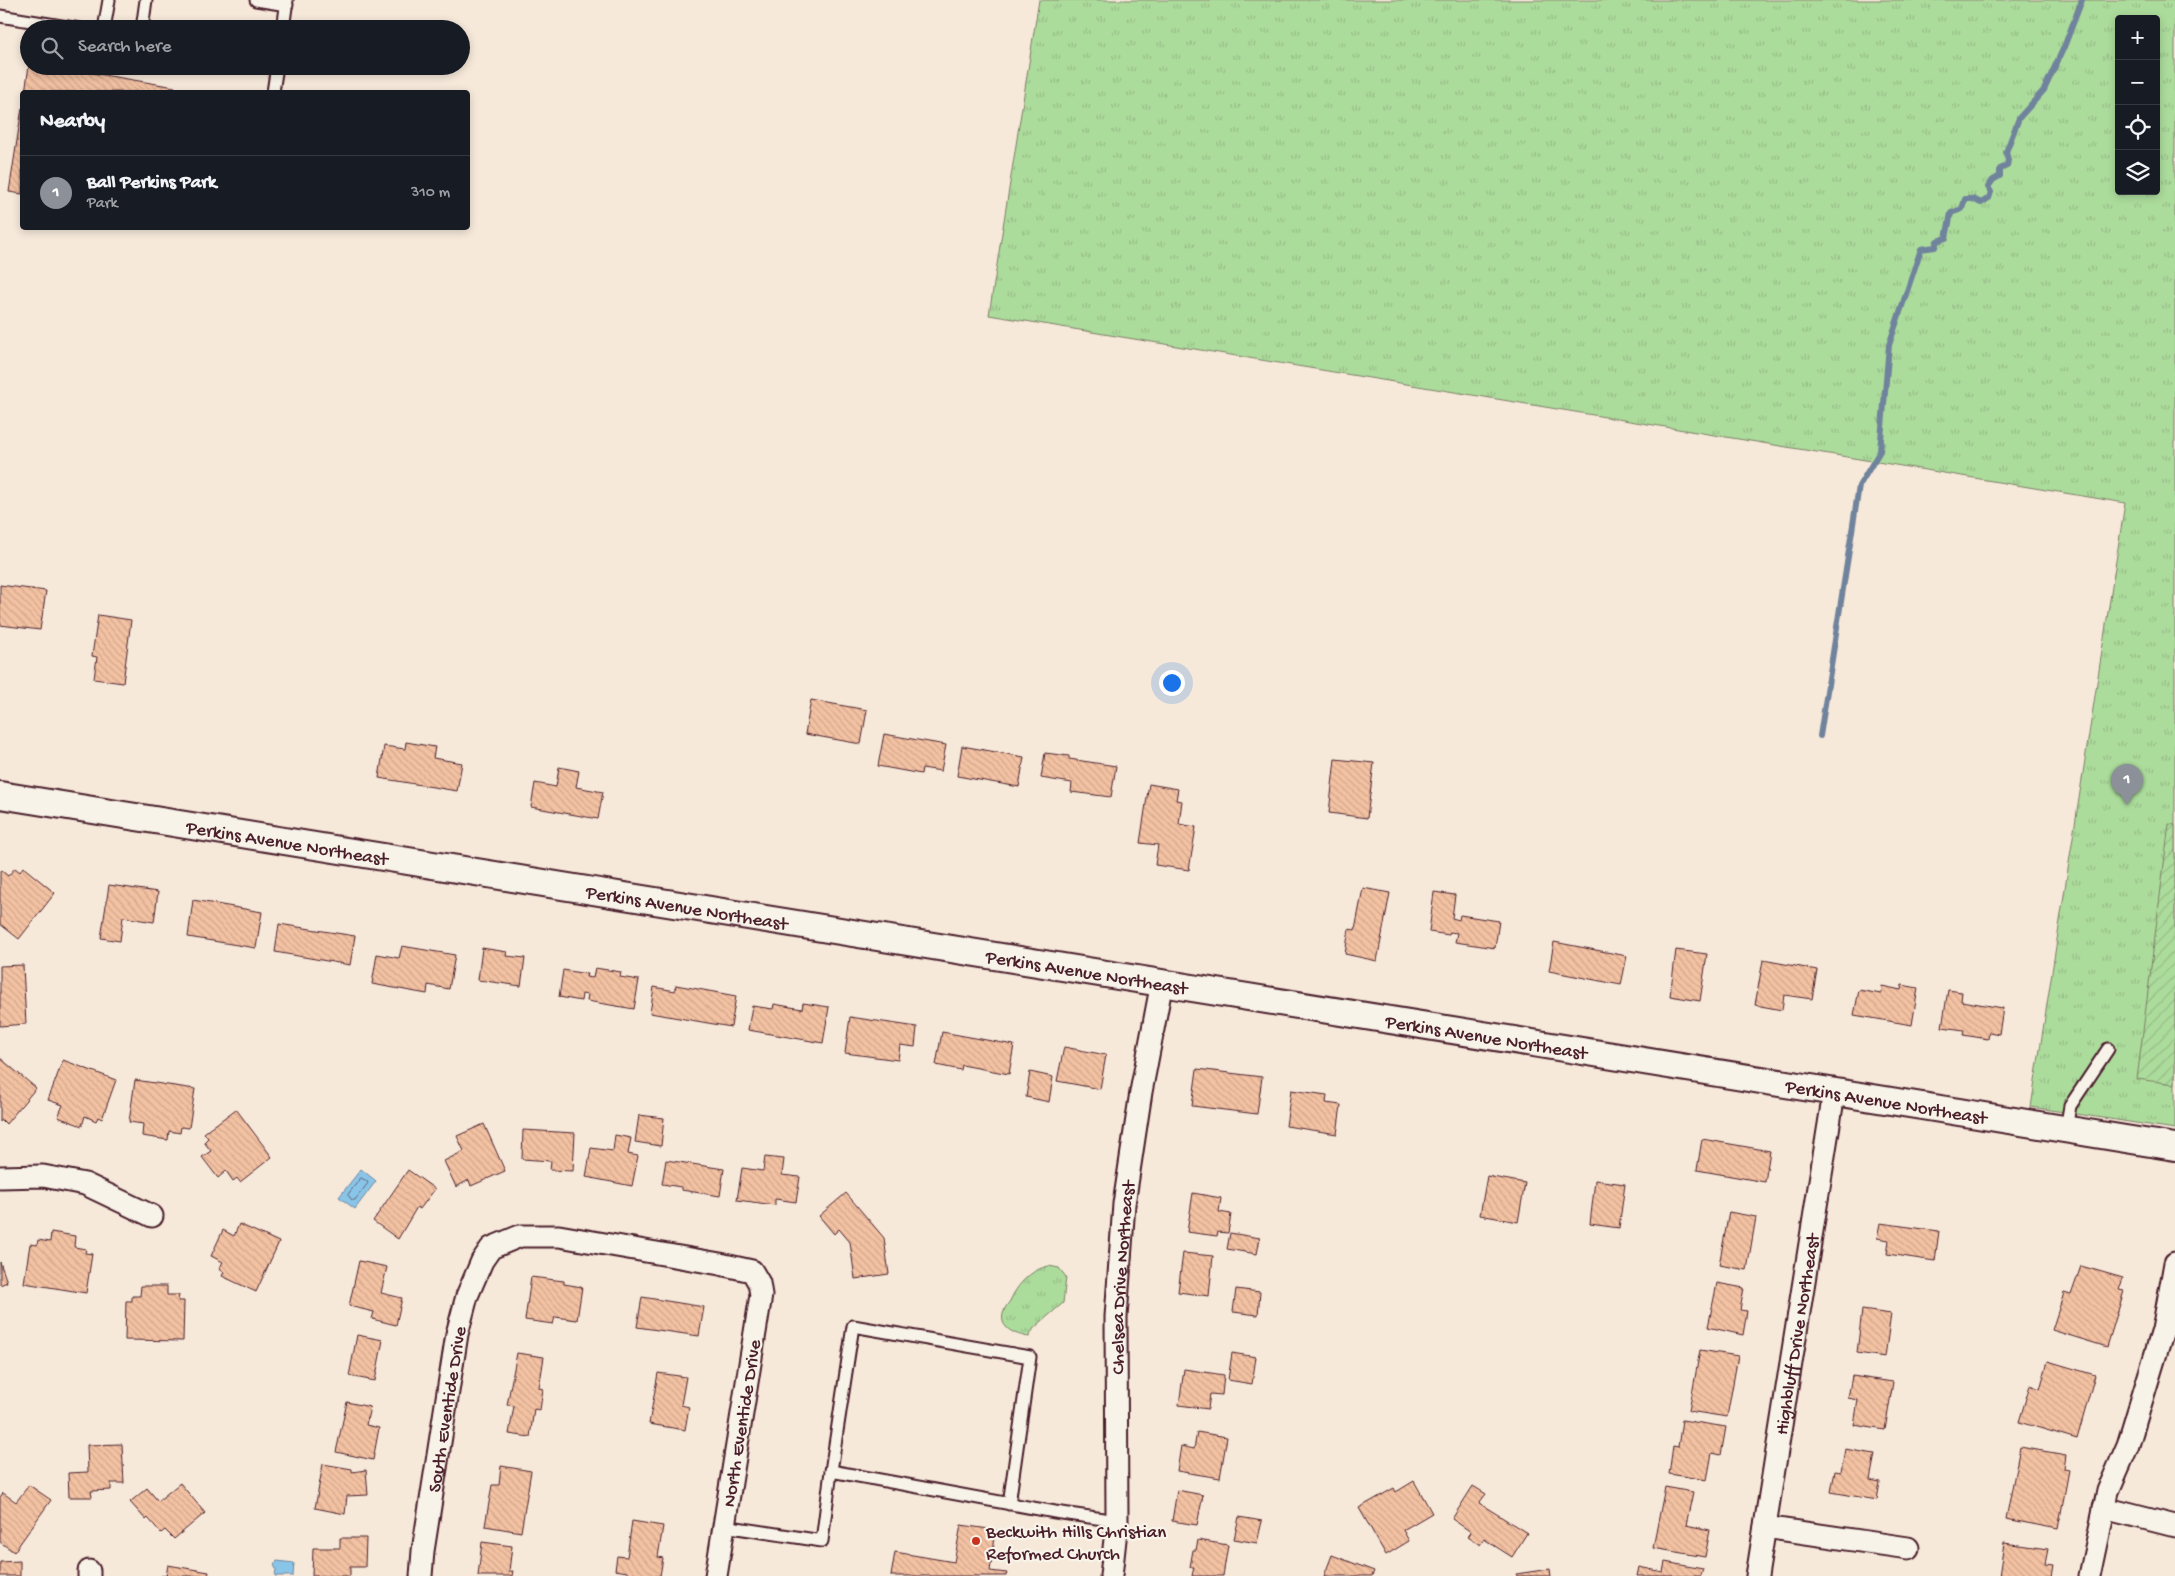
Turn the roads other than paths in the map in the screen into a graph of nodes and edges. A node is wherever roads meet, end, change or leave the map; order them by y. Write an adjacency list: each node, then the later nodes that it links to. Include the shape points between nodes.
1 (109, 0): 7 (lane)
2 (146, 0): 8 (lane)
3 (256, 0): 4 (lane)
4 (287, 2): 9 (lane)
5 (0, 16): 6 (lane)
6 (25, 20)
7 (106, 20)
8 (143, 20)
9 (284, 20)
10 (276, 75): 11 (lane)
11 (273, 90)
12 (0, 795): 13 (street, Perkins Avenue Northeast)
13 (1162, 982): 15 (street, Perkins Avenue Northeast); 25 (street, Chelsea Drive Northeast, via 1124,1204 1116,1317)
14 (2108, 1049): 16 (lane, via 2070,1106)
15 (1834, 1093): 16 (street, Perkins Avenue Northeast); 28 (street, Highbluff Drive Northeast)
16 (2066, 1129): 17 (street, Perkins Avenue Northeast)
17 (2175, 1147)
18 (0, 1177): 19 (street, via 43,1176 86,1184)
19 (152, 1216)
20 (2175, 1264): 24 (street, via 2163,1330 2128,1445 2108,1490)
21 (752, 1271): 26 (street, North Eventide Drive, via 761,1294); 30 (street, South Eventide Drive, via 559,1236 520,1236 491,1248 467,1296 457,1334)
22 (831, 1472): 23 (lane); 23 (lane, via 854,1326 1030,1357); 26 (lane, via 822,1540)
23 (1009, 1504): 25 (lane)
24 (2104, 1508): 27 (street); 34 (street)
25 (1117, 1521): 32 (street, Chelsea Drive Northeast)
26 (724, 1526): 31 (street, North Eventide Drive)
27 (2175, 1526)
28 (1765, 1527): 29 (street); 33 (street, Highbluff Drive Northeast)
29 (1908, 1548)
30 (421, 1576)
31 (716, 1576)
32 (1111, 1576)
33 (1757, 1576)
34 (2090, 1576)

